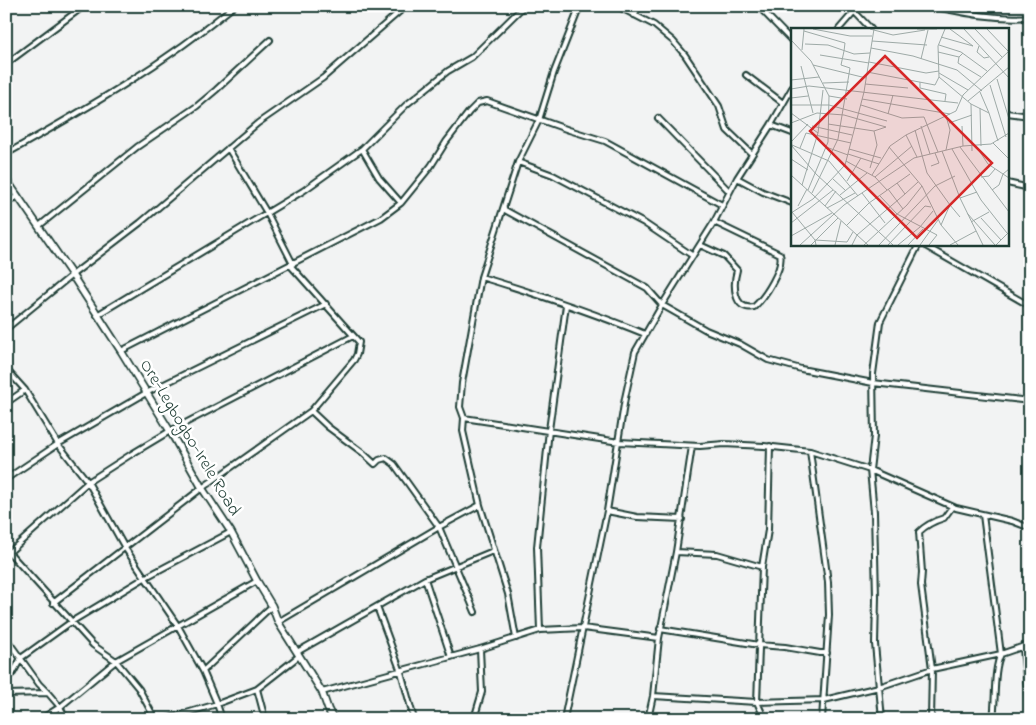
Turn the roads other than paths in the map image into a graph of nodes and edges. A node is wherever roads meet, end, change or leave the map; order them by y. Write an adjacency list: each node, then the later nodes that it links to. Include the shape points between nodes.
1 (84, 6): 19 (street)
2 (234, 6): 31 (street, via 147,72)
3 (406, 6): 29 (street, via 323,78)
4 (524, 6): 30 (street, via 472,57 406,105)
5 (580, 6): 26 (street)
6 (617, 6): 13 (street)
7 (640, 6): 13 (street)
8 (758, 6): 18 (street)
9 (850, 6): 12 (street)
10 (860, 6): 12 (street)
11 (932, 6): 14 (street, via 966,14)
12 (854, 12): 15 (street); 16 (street)
13 (634, 15): 32 (street, via 654,25 674,41 719,106 727,130)
14 (1030, 17)
15 (840, 28)
16 (870, 28)
17 (270, 40): 47 (street, via 203,101 137,146)
18 (791, 40)
19 (6, 64)
20 (746, 75): 22 (street)
21 (791, 90): 22 (street)
22 (783, 103): 27 (street)
23 (1008, 113): 24 (street)
24 (1030, 116)
25 (658, 118): 38 (street)
26 (539, 120): 33 (street); 41 (street, via 491,102 478,103); 43 (street, via 605,140)
27 (771, 125): 28 (street); 32 (street)
28 (791, 133)
29 (228, 148): 45 (street); 53 (street, via 140,223)
30 (362, 149): 41 (street, via 379,178); 45 (street)
31 (6, 154)
32 (752, 154): 34 (street)
33 (518, 162): 44 (street); 51 (street, via 553,175 644,223)
34 (737, 178): 38 (street); 42 (street)
35 (6, 179): 39 (main road, Ore-Legbogbo-Irele Road)
36 (1008, 183): 37 (street)
37 (1030, 188)
38 (729, 191): 43 (street)
39 (18, 196): 40 (street); 47 (main road, Ore-Legbogbo-Irele Road)
40 (6, 203)
41 (401, 203): 52 (street, via 368,226)
42 (791, 203)
43 (722, 205): 46 (street)
44 (503, 209): 54 (street); 57 (street, via 647,288)
45 (267, 213): 52 (street); 59 (street)
46 (714, 222): 48 (street); 48 (street, via 780,254 781,261 769,291 754,307 744,307 734,288 737,270 724,256)
47 (40, 226): 53 (main road, Ore-Legbogbo-Irele Road)
48 (700, 245): 51 (street)
49 (919, 245): 65 (street, via 880,322)
50 (922, 245): 58 (street)
51 (693, 256): 57 (street)
52 (292, 264): 55 (street); 63 (street)
53 (72, 275): 59 (main road, Ore-Legbogbo-Irele Road); 60 (street)
54 (481, 277): 56 (street); 71 (street, via 462,383 460,407)
55 (326, 304): 62 (street); 67 (street)
56 (566, 305): 61 (street); 72 (street)
57 (662, 305): 61 (street); 65 (street, via 768,360)
58 (1030, 306)
59 (97, 316): 63 (main road, Ore-Legbogbo-Irele Road)
60 (6, 329)
61 (645, 334): 74 (street, via 636,352)
62 (353, 336): 70 (street, via 359,342 357,354); 73 (street)
63 (121, 351): 67 (main road, Ore-Legbogbo-Irele Road)
64 (6, 369): 66 (street)
65 (873, 383): 68 (street); 79 (street, via 874,436)
66 (25, 390): 69 (street); 75 (street)
67 (146, 393): 73 (main road, Ore-Legbogbo-Irele Road); 75 (street)
68 (1030, 401)
69 (6, 403)
70 (311, 411): 82 (street); 88 (street, via 375,464 383,458 389,459)
71 (464, 418): 72 (street); 83 (street, via 463,431)
72 (549, 430): 74 (street); 109 (street, via 537,547)
73 (170, 431): 81 (street); 82 (main road, Ore-Legbogbo-Irele Road)
74 (619, 442): 76 (street); 85 (street)
75 (58, 444): 80 (street); 81 (street)
76 (692, 446): 77 (street); 87 (street)
77 (770, 446): 78 (street); 96 (street, via 768,530)
78 (810, 451): 79 (street); 117 (street, via 828,582)
79 (870, 470): 84 (street); 127 (street, via 876,597 874,644)
80 (6, 479)
81 (88, 482): 91 (street); 93 (street)
82 (202, 488): 90 (main road, Ore-Legbogbo-Irele Road); 91 (street)
83 (480, 505): 88 (street); 92 (street)
84 (952, 507): 86 (street); 123 (street, via 944,518 919,532 921,584)
85 (607, 511): 87 (street, via 637,517); 107 (street)
86 (982, 515): 89 (street); 119 (street)
87 (682, 519): 94 (street)
88 (438, 527): 95 (street); 105 (street)
89 (1030, 528)
90 (232, 532): 97 (street); 99 (main road, Ore-Legbogbo-Irele Road)
91 (125, 548): 97 (street); 100 (street)
92 (493, 551): 95 (street); 111 (street, via 508,594)
93 (7, 552): 100 (street)
94 (676, 552): 96 (street, via 717,554); 108 (street)
95 (454, 566): 98 (street); 103 (street)
96 (762, 567): 114 (street)
97 (146, 578): 104 (street); 106 (street)
98 (425, 579): 102 (street); 120 (street)
99 (257, 581): 101 (main road, Ore-Legbogbo-Irele Road); 106 (street)
100 (54, 603): 104 (street)
101 (272, 606): 105 (main road, Ore-Legbogbo-Irele Road); 124 (street)
102 (377, 608): 118 (street); 125 (street)
103 (475, 612)
104 (71, 622): 121 (street); 122 (street, via 93,645)
105 (278, 622): 118 (main road, Ore-Legbogbo-Irele Road)
106 (178, 626): 122 (street); 124 (street)
107 (583, 628): 109 (street); 112 (street); 146 (street)
108 (660, 629): 112 (street); 114 (street)
109 (540, 630): 111 (street)
110 (6, 638): 121 (street)
111 (516, 638): 116 (street)
112 (659, 638): 132 (street)
113 (1030, 644): 115 (street)
114 (759, 645): 117 (street); 134 (street)
115 (1023, 646): 119 (street); 153 (street)
116 (480, 649): 120 (street); 145 (street, via 482,692)
117 (826, 652): 133 (street)
118 (298, 654): 128 (street); 129 (main road, Ore-Legbogbo-Irele Road)
119 (1001, 654): 123 (street); 152 (street, via 996,664)
120 (451, 657): 125 (street)
121 (21, 658): 126 (street); 130 (street)
122 (116, 661): 136 (street); 139 (street, via 139,689)
123 (932, 669): 127 (street); 151 (street)
124 (203, 671): 135 (street)
125 (401, 672): 129 (street); 144 (street)
126 (6, 679)
127 (880, 687): 133 (street); 150 (street)
128 (256, 689): 135 (street); 142 (street)
129 (322, 692): 143 (main road, Ore-Legbogbo-Irele Road)
130 (48, 693): 131 (street); 136 (street)
131 (6, 694)
132 (653, 696): 134 (street); 147 (street)
133 (824, 700): 134 (street); 149 (street)
134 (757, 702): 148 (street)
135 (217, 704): 140 (street); 141 (street)
136 (60, 706): 137 (street); 138 (street)
137 (41, 719)
138 (66, 719)
139 (155, 719)
140 (166, 719)
141 (222, 719)
142 (265, 719)
143 (334, 719)
144 (414, 719)
145 (474, 719)
146 (564, 719)
147 (648, 719)
148 (762, 719)
149 (822, 719)
150 (882, 719)
151 (931, 719)
152 (993, 719)
153 (1028, 719)

